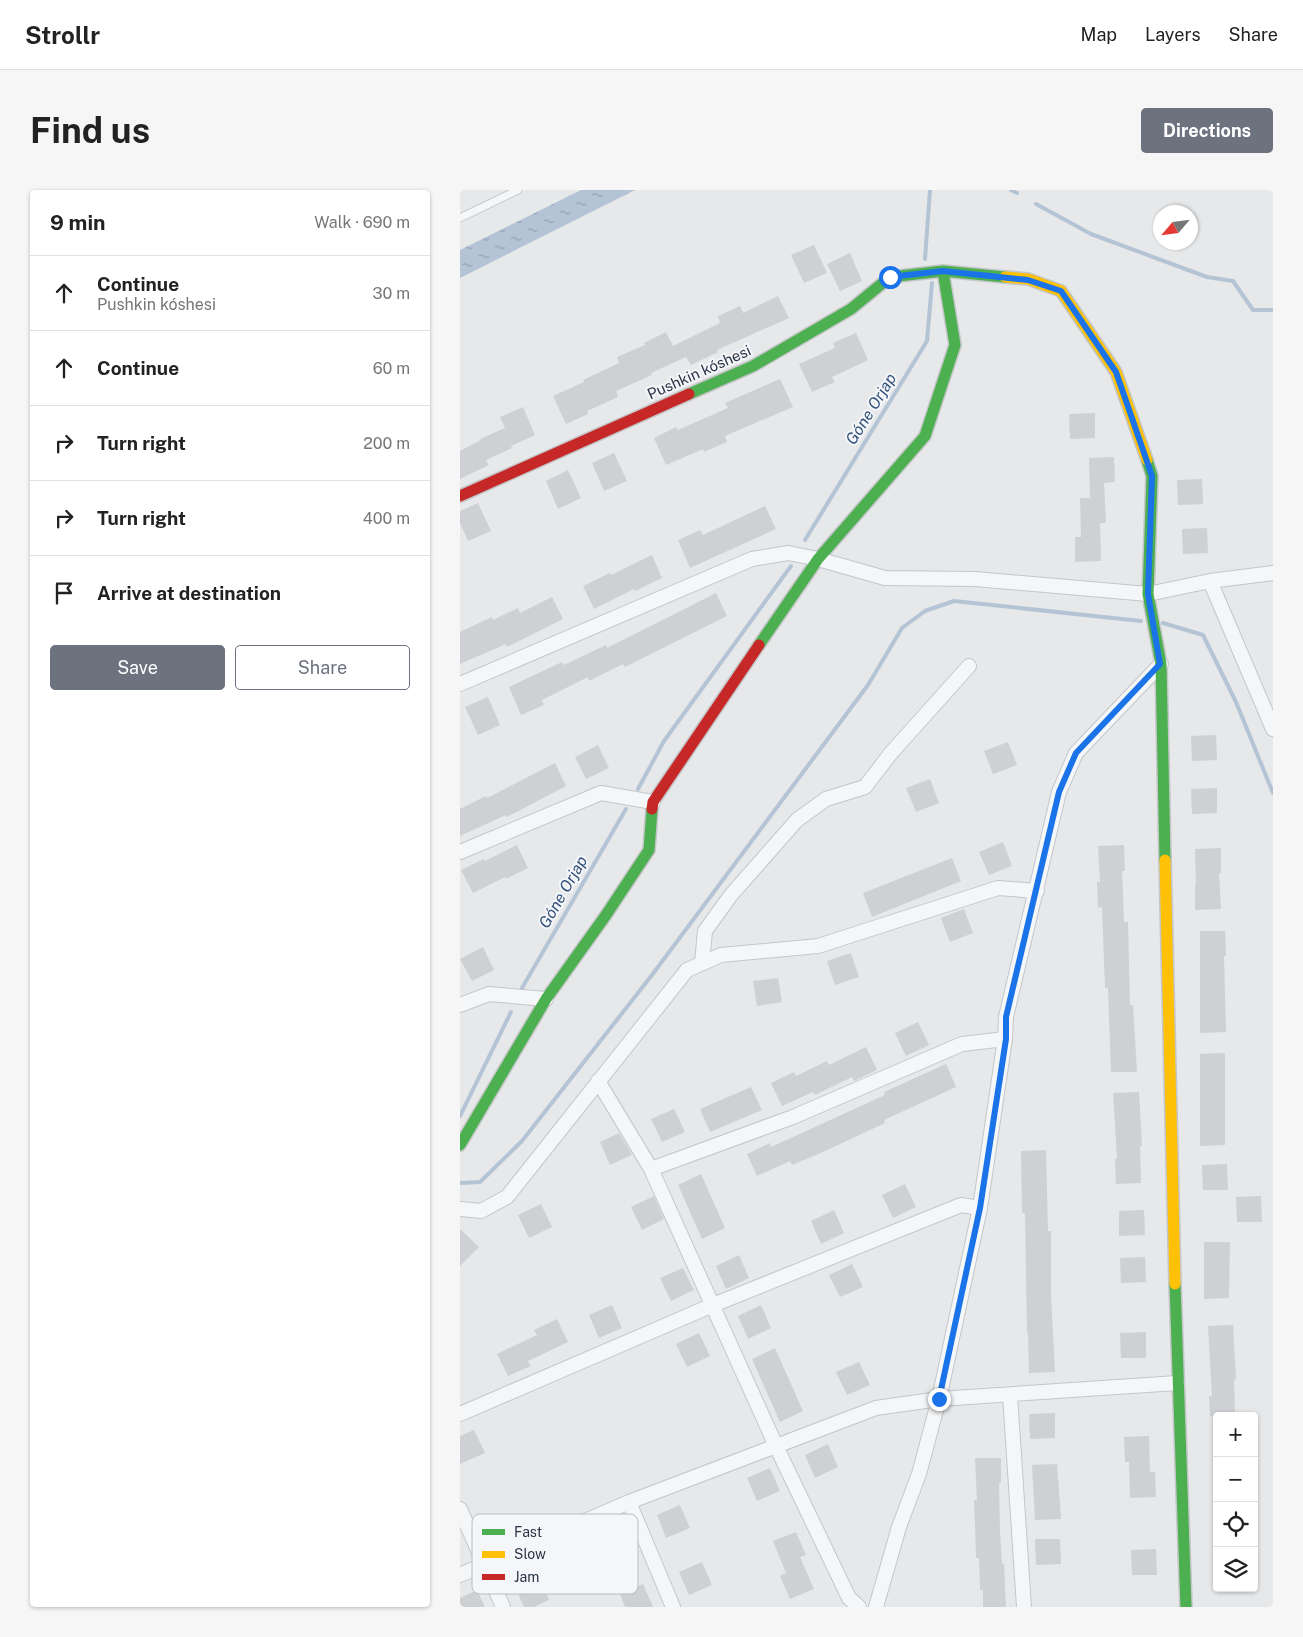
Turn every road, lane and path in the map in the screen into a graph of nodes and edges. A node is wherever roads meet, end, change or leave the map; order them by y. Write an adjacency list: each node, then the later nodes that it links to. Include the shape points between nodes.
1 (518, 190): 2 (lane)
2 (460, 218)
3 (943, 271): 4 (street, Pushkin kóshesi, via 890,277 851,310 753,366); 5 (street, via 955,345 925,436); 8 (street, Pushkin kóshesi, via 1028,280 1061,291 1116,372 1152,476)
4 (460, 496)
5 (818, 559): 8 (street, via 885,578 975,578); 11 (street, via 788,553 752,559); 13 (street)
6 (1273, 574): 7 (street)
7 (1210, 581): 8 (street); 12 (street)
8 (1148, 594): 9 (street, Pushkin kóshesi)
9 (1160, 664): 15 (street, via 1076,753 1059,792); 26 (street, Pushkin kóshesi)
10 (969, 666): 16 (street, via 864,787 826,798 797,820 731,895 705,931)
11 (460, 684)
12 (1273, 729)
13 (653, 802): 14 (street, via 601,793); 17 (street, via 649,850)
14 (460, 852)
15 (1037, 891): 16 (street, via 998,888 818,946 721,955); 19 (street, via 1006,1017)
16 (702, 963): 20 (street, via 687,970)
17 (546, 999): 18 (street, via 489,994); 21 (street)
18 (460, 1005)
19 (1006, 1039): 22 (street, via 962,1044 794,1118); 23 (street)
20 (598, 1081): 22 (street); 24 (street, via 507,1197 481,1211)
21 (460, 1146)
22 (651, 1169): 25 (street)
23 (980, 1208): 25 (street, via 961,1205); 28 (street)
24 (460, 1209)
25 (714, 1305): 29 (street); 30 (street)
26 (1177, 1383): 27 (street); 45 (street, Pushkin kóshesi)
27 (1010, 1395): 28 (street); 44 (street)
28 (939, 1399): 30 (street, via 876,1408); 43 (street, via 919,1474 899,1527)
29 (460, 1414)
30 (776, 1446): 31 (street); 42 (street, via 849,1598)
31 (629, 1502): 33 (street); 34 (street)
32 (460, 1509): 36 (street)
33 (602, 1514)
34 (634, 1514)
35 (638, 1523): 41 (street)
36 (472, 1538)
37 (472, 1571): 38 (street)
38 (460, 1576)
39 (496, 1594): 40 (street)
40 (502, 1607)
41 (673, 1607)
42 (859, 1607)
43 (876, 1607)
44 (1024, 1607)
45 (1186, 1607)

